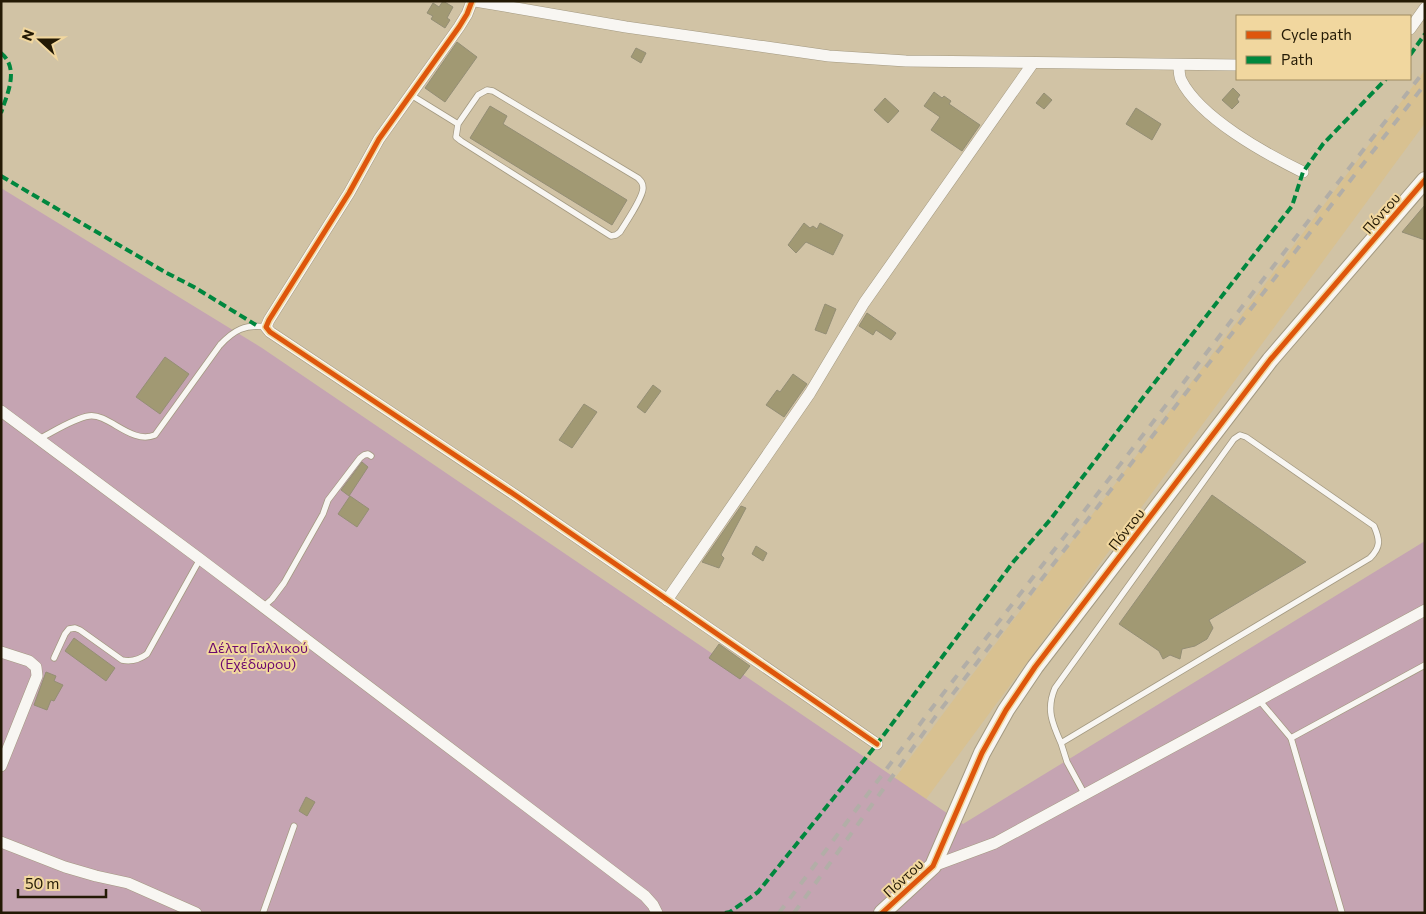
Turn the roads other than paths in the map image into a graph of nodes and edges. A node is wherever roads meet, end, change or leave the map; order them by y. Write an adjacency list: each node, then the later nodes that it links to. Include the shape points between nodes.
1 (473, 1): 4 (street, via 829,56); 7 (street, via 459,27)
2 (1425, 8): 3 (street)
3 (1411, 28)
4 (1033, 63): 5 (street); 16 (street, via 864,303 810,393)
5 (1179, 65): 6 (street); 9 (street, via 1181,79 1189,92 1216,119 1242,138)
6 (1236, 65)
7 (411, 95): 8 (lane); 11 (street, via 379,139)
8 (458, 124): 8 (lane, via 478,95 487,90 494,91 638,178 642,182 642,195 620,232 611,236 461,142 456,136)
9 (1303, 172)
10 (1425, 180): 30 (street, Πόντου, via 1270,360 1035,667 982,753)
11 (266, 327): 13 (lane, via 247,326 228,337 154,435 148,438 91,416); 16 (street)
12 (1, 411): 13 (street)
13 (39, 439): 15 (street)
14 (371, 456): 17 (lane, via 368,454 360,458 328,500 284,583)
15 (200, 559): 17 (street); 20 (lane, via 142,658 122,660 75,628 65,634)
16 (667, 600): 25 (street)
17 (263, 607): 33 (street, via 646,896)
18 (1425, 610): 22 (street)
19 (1, 652): 26 (street, via 29,661 36,667 38,676)
20 (54, 658)
21 (1425, 665): 23 (lane)
22 (1259, 700): 23 (lane); 27 (street)
23 (1291, 738): 35 (lane)
24 (1060, 743): 24 (lane, via 1370,558 1379,542 1374,526 1246,436 1234,439 1055,688 1050,710); 27 (lane, via 1066,762)
25 (877, 744)
26 (1, 766)
27 (1084, 795): 30 (street, via 995,843)
28 (294, 826): 32 (lane)
29 (1, 842): 31 (street, via 65,867 128,883)
30 (933, 866): 34 (street, Πόντου)
31 (196, 913)
32 (263, 913)
33 (657, 913)
34 (882, 913)
35 (1342, 913)

